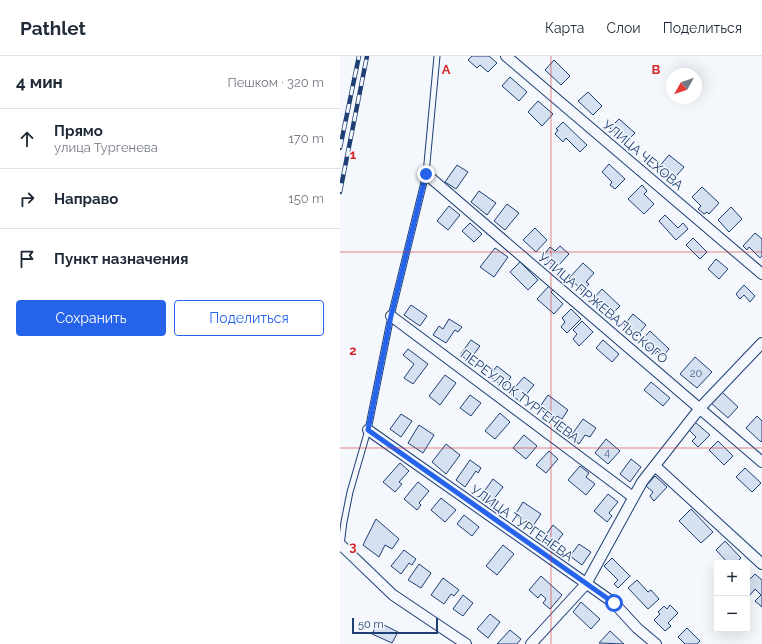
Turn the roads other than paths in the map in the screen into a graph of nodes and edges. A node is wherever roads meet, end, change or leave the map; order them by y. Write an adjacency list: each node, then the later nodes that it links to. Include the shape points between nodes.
1 (437, 56): 3 (lane)
2 (506, 56): 4 (street, УЛИЦА ЧЕХОВА)
3 (426, 174): 5 (lane); 7 (street, УЛИЦА ПРЖЕВАЛЬСКОГО)
4 (762, 274)
5 (391, 316): 8 (lane); 11 (street, ПЕРЕУЛОК ТУРГЕНЕВА)
6 (762, 343): 7 (street)
7 (700, 408): 9 (street, УЛИЦА ПРЖЕВАЛЬСКОГО); 10 (street)
8 (368, 430): 12 (lane, via 350,492); 14 (street, УЛИЦА ТУРГЕНЕВА)
9 (762, 462)
10 (655, 466): 11 (street); 13 (street)
11 (634, 497): 14 (street)
12 (340, 547): 15 (street, via 393,594)
13 (762, 564)
14 (586, 584): 16 (street); 17 (street, УЛИЦА ТУРГЕНЕВА, via 614,603)
15 (466, 644)
16 (531, 644)
17 (656, 644)

